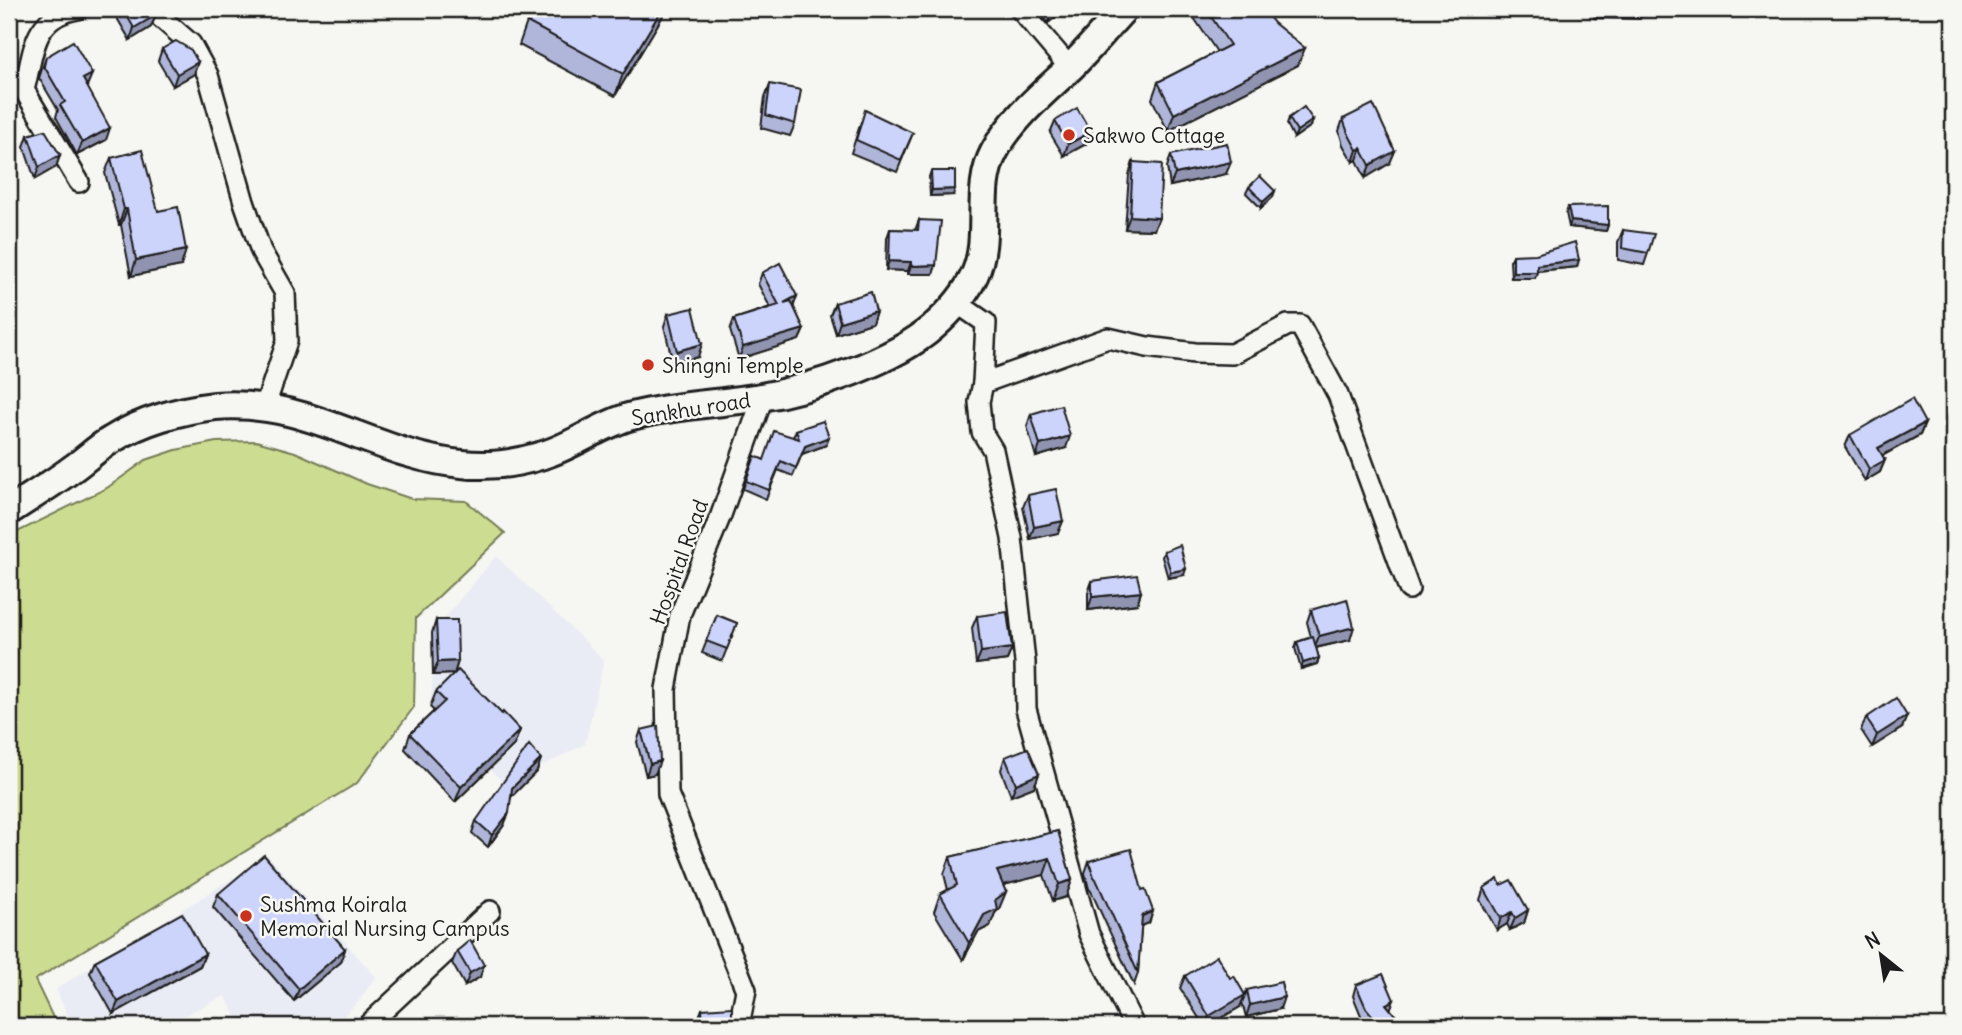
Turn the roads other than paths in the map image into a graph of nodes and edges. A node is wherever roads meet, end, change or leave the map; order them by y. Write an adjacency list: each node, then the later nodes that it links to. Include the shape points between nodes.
1 (78, 9): 6 (street, via 56,14 39,33 24,90)
2 (151, 9): 10 (street, via 191,44 208,75 261,251 285,293 287,341)
3 (1020, 9): 5 (street)
4 (1124, 9): 5 (main road, Sankhu road)
5 (1070, 68): 7 (main road, Sankhu road, via 993,153 985,178 976,273)
6 (79, 182)
7 (957, 303): 8 (street, via 986,323); 9 (main road, Sankhu road, via 930,330 864,366)
8 (983, 383): 12 (street, via 1108,338 1232,354 1288,325 1300,325 1338,394); 16 (street, via 979,402 982,432 993,450 1012,538 1026,709 1089,934)
9 (763, 397): 10 (main road, Sankhu road, via 626,418 544,455 492,465 423,458 316,418); 15 (street, Hospital Road, via 680,615 666,689 668,794 746,990)
10 (265, 406): 11 (main road, Sankhu road, via 215,407 161,417 111,440)
11 (9, 510)
12 (1409, 589)
13 (490, 911): 14 (street)
14 (368, 1026)
15 (739, 1026)
16 (1134, 1026)

